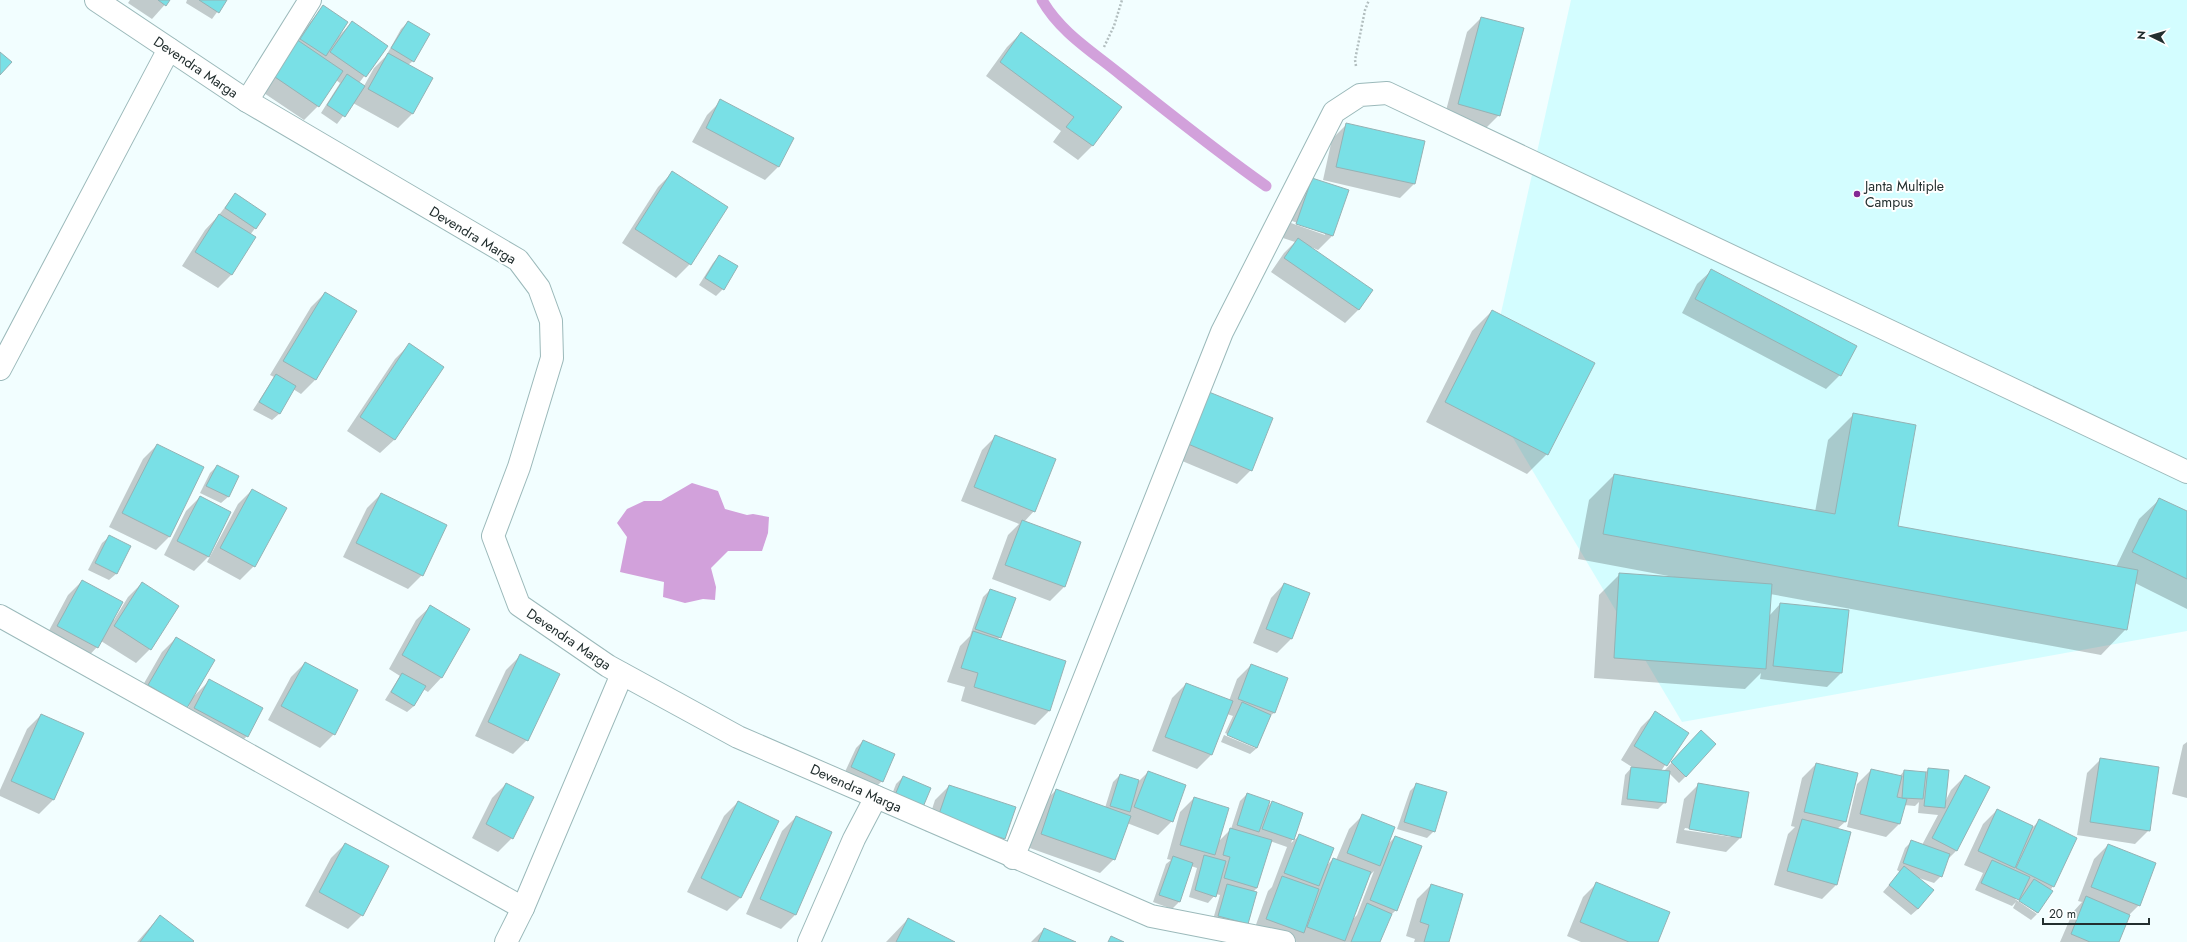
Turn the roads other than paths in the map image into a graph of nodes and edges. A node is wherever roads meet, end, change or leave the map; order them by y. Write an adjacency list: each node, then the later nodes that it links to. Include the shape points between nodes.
1 (96, 0): 3 (street, Devendra Marga)
2 (310, 0): 4 (street)
3 (169, 49): 4 (street, Devendra Marga); 5 (street)
4 (247, 101): 8 (street, Devendra Marga, via 518,260 540,288 551,321 552,358 518,467 493,536 519,605)
5 (0, 369)
6 (2187, 472): 10 (street, via 1387,93 1360,94 1334,112 1222,332)
7 (0, 616): 11 (street)
8 (622, 674): 9 (street, Devendra Marga, via 738,737); 11 (street)
9 (876, 797): 10 (street, Devendra Marga); 13 (street, via 854,839)
10 (1013, 858): 14 (street, Devendra Marga, via 1151,916)
11 (523, 908): 12 (street)
12 (506, 942)
13 (809, 942)
14 (1284, 942)

